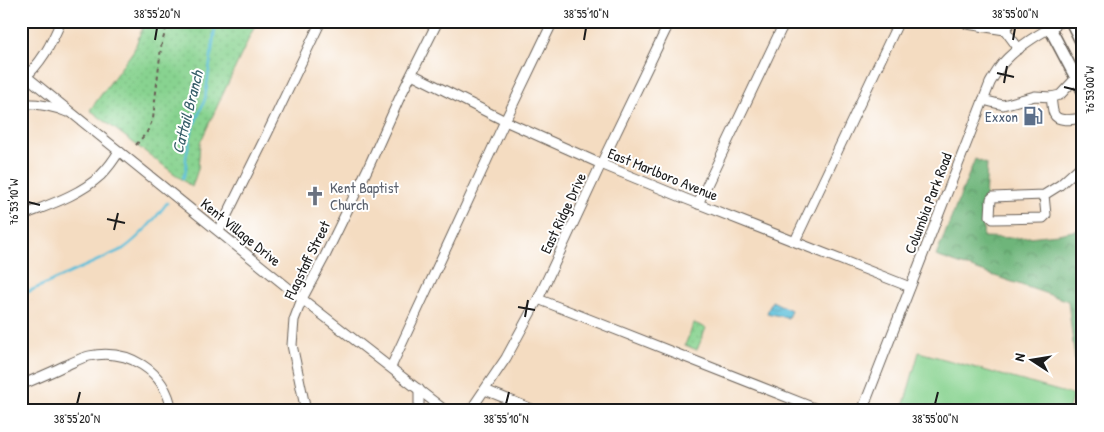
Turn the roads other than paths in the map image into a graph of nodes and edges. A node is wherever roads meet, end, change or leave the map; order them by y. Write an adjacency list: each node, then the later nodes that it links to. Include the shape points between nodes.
1 (61, 21): 19 (street, via 44,57)
2 (321, 21): 34 (street)
3 (438, 21): 18 (street, Flagstaff Street)
4 (553, 21): 27 (street)
5 (670, 21): 29 (street, East Ridge Drive)
6 (770, 21): 13 (street)
7 (899, 21): 35 (street)
8 (965, 21): 15 (street)
9 (998, 21): 15 (street)
10 (1012, 21): 15 (street)
11 (1063, 21): 14 (street, Columbia Park Road)
12 (1071, 21): 16 (main road)
13 (784, 24): 32 (street)
14 (1048, 25): 17 (street, Columbia Park Road); 20 (main road)
15 (1004, 30): 17 (street)
16 (1083, 45)
17 (1019, 49): 23 (street, Columbia Park Road, via 996,72)
18 (412, 74): 27 (street, East Marlboro Avenue); 37 (street, Flagstaff Street)
19 (23, 76): 25 (street, Kent Village Drive)
20 (1076, 78): 21 (main road); 22 (street, via 1060,95)
21 (1083, 91)
22 (1051, 97): 23 (street, via 1035,96 1003,105); 26 (street, via 1054,115 1058,118)
23 (983, 100): 36 (street, Columbia Park Road)
24 (21, 104): 25 (street, via 57,108)
25 (79, 118): 28 (street, Kent Village Drive)
26 (1083, 118)
27 (505, 121): 29 (street, East Marlboro Avenue); 39 (street)
28 (119, 151): 33 (street, via 102,175 88,186); 34 (street, Kent Village Drive)
29 (601, 164): 32 (street, East Marlboro Avenue); 38 (street, East Ridge Drive)
30 (1083, 164): 31 (street)
31 (1044, 195): 31 (street, via 993,197 990,216 993,219 1043,218 1046,215)
32 (698, 204): 35 (street, East Marlboro Avenue)
33 (21, 216)
34 (218, 231): 37 (street, Kent Village Drive)
35 (795, 241): 36 (street, East Marlboro Avenue)
36 (910, 287): 50 (street, Columbia Park Road)
37 (302, 299): 39 (street, Kent Village Drive); 44 (street, Flagstaff Street, via 294,320 292,345)
38 (538, 299): 42 (street, East Ridge Drive); 49 (street)
39 (390, 367): 41 (street, Kent Village Drive)
40 (21, 385): 43 (street, via 88,356 114,355 129,358 150,369 165,389)
41 (419, 389): 45 (street); 46 (street, Kent Village Drive)
42 (485, 390): 47 (street, East Ridge Drive); 48 (street)
43 (172, 411)
44 (306, 411)
45 (419, 411)
46 (446, 411)
47 (470, 411)
48 (536, 411)
49 (822, 411)
50 (862, 411)

